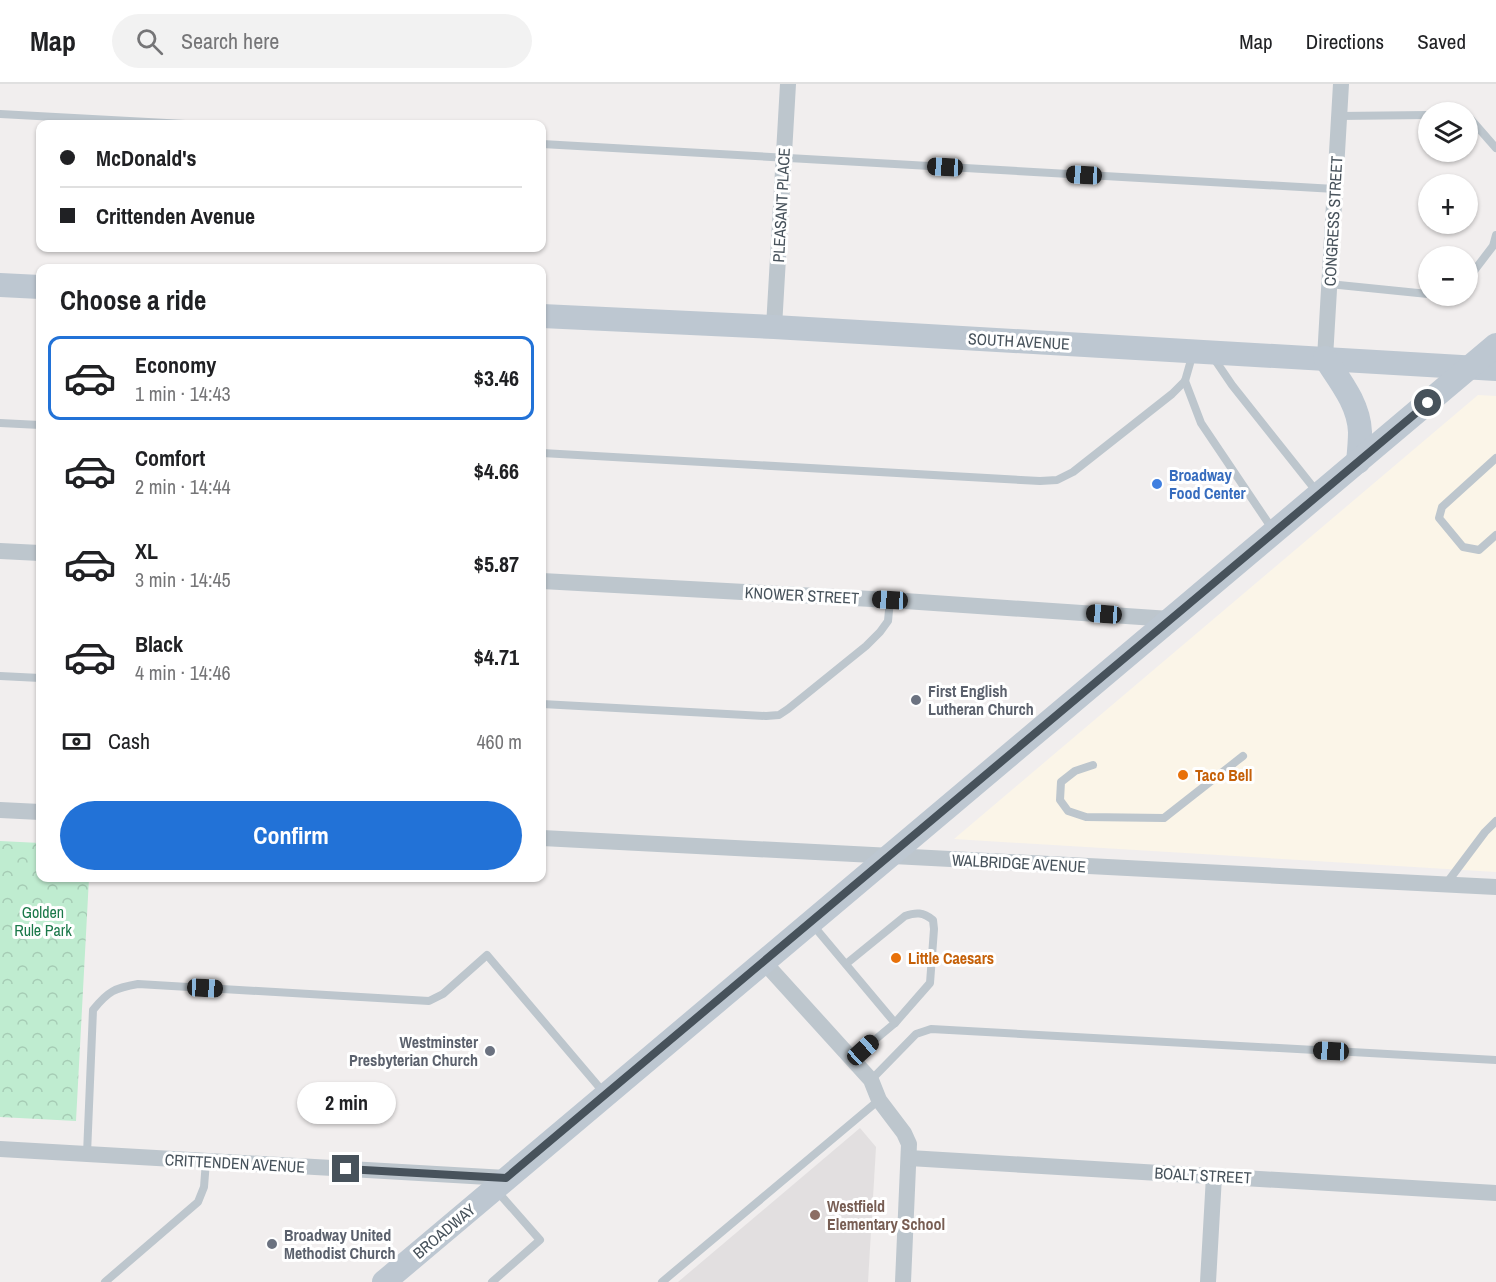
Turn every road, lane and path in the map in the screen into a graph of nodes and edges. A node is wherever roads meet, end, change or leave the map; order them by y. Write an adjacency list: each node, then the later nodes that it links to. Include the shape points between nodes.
1 (788, 84): 10 (street, PLEASANT PLACE)
2 (1341, 84): 5 (street, CONGRESS STREET)
3 (0, 114): 6 (lane)
4 (1418, 115): 5 (lane)
5 (1339, 116): 11 (street, CONGRESS STREET)
6 (111, 120)
7 (1478, 128): 9 (lane)
8 (546, 144): 10 (lane)
9 (1496, 148)
10 (784, 158): 11 (lane); 19 (street, PLEASANT PLACE)
11 (1335, 189): 14 (street, CONGRESS STREET)
12 (1496, 235): 13 (lane, via 1494,246)
13 (1478, 266)
14 (1329, 284): 17 (lane); 22 (street, CONGRESS STREET)
15 (0, 285): 16 (street)
16 (36, 287)
17 (1418, 293)
18 (546, 316): 19 (street, SOUTH AVENUE)
19 (774, 327): 21 (street, SOUTH AVENUE)
20 (1496, 345): 23 (street, BROADWAY)
21 (1201, 351): 22 (street, SOUTH AVENUE); 25 (lane); 31 (lane)
22 (1325, 358): 23 (street, SOUTH AVENUE); 30 (street, via 1357,413)
23 (1471, 367): 24 (street, SOUTH AVENUE); 30 (street, BROADWAY)
24 (1496, 369)
25 (1185, 381): 28 (lane, via 1073,472 1057,480); 32 (lane, via 1201,423)
26 (0, 423): 27 (lane)
27 (36, 425)
28 (546, 453)
29 (1496, 458): 33 (lane, via 1442,507 1439,518 1463,548 1479,550)
30 (1358, 462): 31 (street, BROADWAY)
31 (1319, 494): 32 (street, BROADWAY)
32 (1275, 532): 38 (street, BROADWAY)
33 (1496, 535)
34 (0, 551): 35 (street)
35 (36, 553)
36 (546, 581): 37 (street, KNOWER STREET)
37 (890, 600): 38 (street, KNOWER STREET); 41 (lane, via 888,621 880,632 779,715)
38 (1170, 619): 48 (street, BROADWAY)
39 (0, 676): 40 (lane)
40 (36, 678)
41 (546, 704)
42 (1243, 756): 43 (lane, via 1164,818 1086,817 1068,811 1060,800 1061,782 1075,771)
43 (1093, 765)
44 (0, 810): 45 (street)
45 (36, 813)
46 (1496, 821): 49 (lane)
47 (546, 838): 48 (street, WALBRIDGE AVENUE)
48 (891, 856): 49 (street, WALBRIDGE AVENUE); 51 (street, BROADWAY)
49 (1446, 885): 50 (street, WALBRIDGE AVENUE)
50 (1496, 887)
51 (811, 923): 52 (street, BROADWAY); 53 (lane)
52 (764, 963): 55 (street); 58 (street, BROADWAY)
53 (846, 964): 54 (lane); 54 (lane, via 904,916 916,912 933,920 930,983)
54 (895, 1023): 55 (lane)
55 (852, 1059): 57 (street)
56 (1496, 1060): 57 (lane, via 931,1029 916,1034)
57 (871, 1080): 59 (street)
58 (606, 1095): 61 (lane, via 487,956 443,994 429,1001 138,984 116,988 93,1010); 65 (street, BROADWAY)
59 (879, 1100): 62 (street, via 904,1133); 70 (lane)
60 (0, 1149): 61 (street, CRITTENDEN AVENUE)
61 (87, 1154): 63 (street, CRITTENDEN AVENUE)
62 (909, 1158): 64 (street, BOALT STREET); 71 (street)
63 (206, 1161): 65 (street, CRITTENDEN AVENUE); 68 (lane, via 204,1187 198,1202)
64 (1214, 1176): 66 (street, BOALT STREET); 72 (street)
65 (500, 1183): 67 (street, BROADWAY); 69 (lane, via 540,1240)
66 (1496, 1192)
67 (390, 1280)
68 (105, 1282)
69 (492, 1282)
70 (662, 1282)
71 (903, 1282)
72 (1208, 1282)

